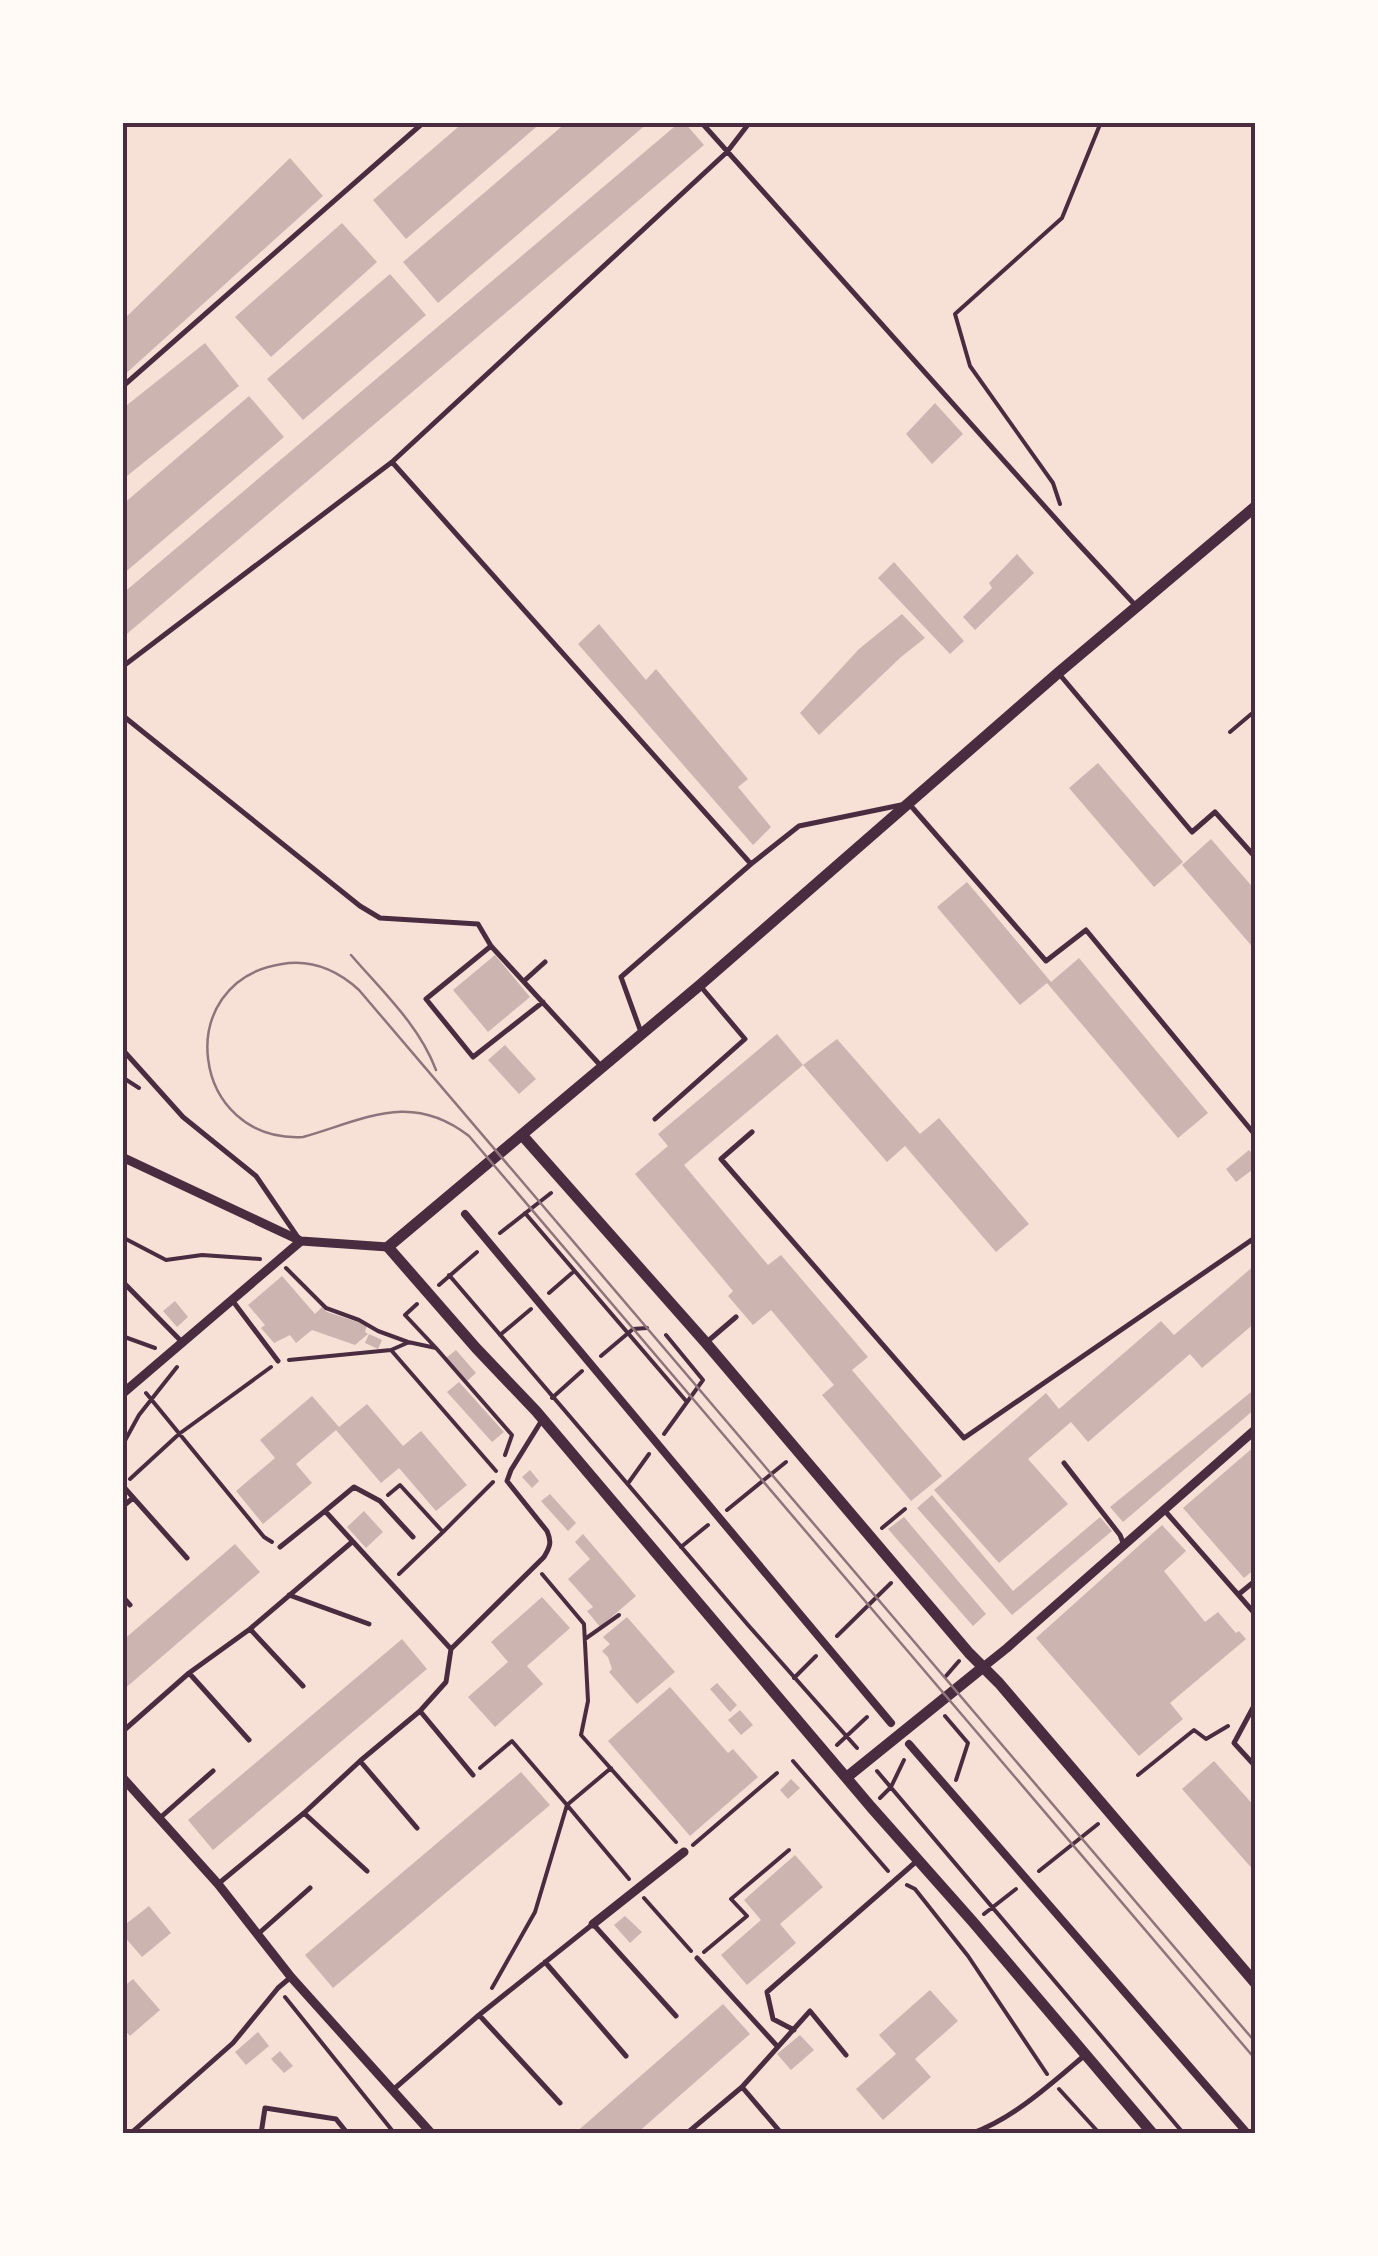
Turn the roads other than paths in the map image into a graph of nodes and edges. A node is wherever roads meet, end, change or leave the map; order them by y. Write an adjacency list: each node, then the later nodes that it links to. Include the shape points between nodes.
1 (424, 122): 5 (lane)
2 (701, 122): 4 (lane)
3 (750, 122): 4 (lane)
4 (727, 152): 6 (lane); 8 (lane)
5 (122, 387)
6 (392, 462): 9 (lane); 14 (lane)
7 (1256, 506): 8 (street)
8 (1137, 607): 10 (street)
9 (122, 667)
10 (1058, 674): 12 (street); 13 (lane, via 1192,832 1215,812)
11 (122, 715): 15 (lane, via 360,906 380,918 478,924)
12 (908, 804): 14 (lane, via 799,826); 18 (street); 26 (lane, via 1046,961 1086,930)
13 (1256, 858)
14 (750, 864): 20 (lane, via 621,977)
15 (491, 946): 17 (lane); 19 (lane, via 426,999 473,1057)
16 (545, 962): 17 (lane)
17 (524, 981): 19 (lane)
18 (700, 986): 20 (street); 23 (lane, via 745,1039)
19 (543, 1002): 22 (lane)
20 (642, 1035): 22 (street)
21 (122, 1049): 30 (lane, via 183,1117 256,1176)
22 (603, 1068): 25 (street)
23 (655, 1118)
24 (752, 1132): 29 (lane, via 721,1159 964,1438)
25 (522, 1135): 31 (street); 36 (street)
26 (1256, 1136)
27 (122, 1157): 30 (street)
28 (466, 1214): 66 (street)
29 (1256, 1236)
30 (300, 1241): 31 (street); 33 (street)
31 (388, 1246): 39 (street)
32 (122, 1281): 35 (lane)
33 (232, 1300): 35 (street); 37 (lane)
34 (736, 1317): 36 (lane)
35 (183, 1343): 38 (street)
36 (706, 1343): 61 (street)
37 (278, 1361)
38 (122, 1394)
39 (540, 1415): 60 (lane, via 507,1480 547,1530 550,1547); 75 (street)
40 (1256, 1429): 45 (street)
41 (1064, 1463): 49 (lane)
42 (122, 1485): 43 (lane)
43 (133, 1498): 44 (lane); 51 (lane)
44 (122, 1506)
45 (1163, 1509): 49 (street); 53 (lane)
46 (325, 1512): 47 (lane, via 354,1488 380,1501); 48 (lane); 50 (lane)
47 (413, 1537)
48 (352, 1542): 55 (lane); 60 (lane)
49 (1124, 1546): 61 (street)
50 (280, 1547)
51 (187, 1558)
52 (1256, 1580): 53 (lane)
53 (1238, 1595): 57 (lane)
54 (122, 1596): 56 (lane)
55 (290, 1596): 58 (lane); 59 (lane)
56 (130, 1606)
57 (1256, 1615)
58 (369, 1624)
59 (250, 1629): 62 (lane); 63 (lane)
60 (451, 1649): 65 (lane, via 446,1682)
61 (982, 1668): 75 (street); 89 (street)
62 (189, 1673): 67 (lane); 68 (lane)
63 (302, 1686)
64 (1256, 1702): 71 (lane, via 1234,1743)
65 (420, 1711): 70 (lane); 73 (lane)
66 (892, 1723)
67 (122, 1732)
68 (250, 1740)
69 (910, 1745): 108 (street)
70 (360, 1761): 76 (lane); 78 (lane)
71 (1256, 1767)
72 (214, 1771): 77 (lane)
73 (473, 1774)
74 (122, 1777): 77 (street)
75 (848, 1777): 80 (street)
76 (304, 1813): 81 (lane); 82 (lane)
77 (158, 1819): 82 (street)
78 (417, 1828)
79 (684, 1852): 84 (street)
80 (918, 1860): 92 (lane, via 768,1992 773,2019); 95 (street)
81 (368, 1870)
82 (218, 1884): 85 (street)
83 (310, 1888): 85 (lane)
84 (593, 1924): 87 (lane); 91 (lane)
85 (258, 1934): 88 (street)
86 (697, 1958): 93 (lane)
87 (545, 1962): 90 (lane); 96 (lane)
88 (290, 1978): 98 (street); 101 (lane, via 233,2043)
89 (1256, 1984)
90 (479, 2015): 98 (lane); 99 (lane)
91 (676, 2016)
92 (794, 2030): 93 (lane); 94 (lane, via 810,2012)
93 (778, 2047): 97 (lane)
94 (846, 2055)
95 (1085, 2055): 106 (lane, via 990,2127); 107 (street)
96 (626, 2056)
97 (742, 2087): 100 (lane); 105 (lane)
98 (394, 2090): 104 (street)
99 (560, 2103)
100 (687, 2133)
101 (130, 2134)
102 (260, 2134): 103 (lane, via 265,2108 336,2119)
103 (348, 2134)
104 (432, 2134)
105 (782, 2134)
106 (970, 2134)
107 (1152, 2134)
108 (1248, 2134)

